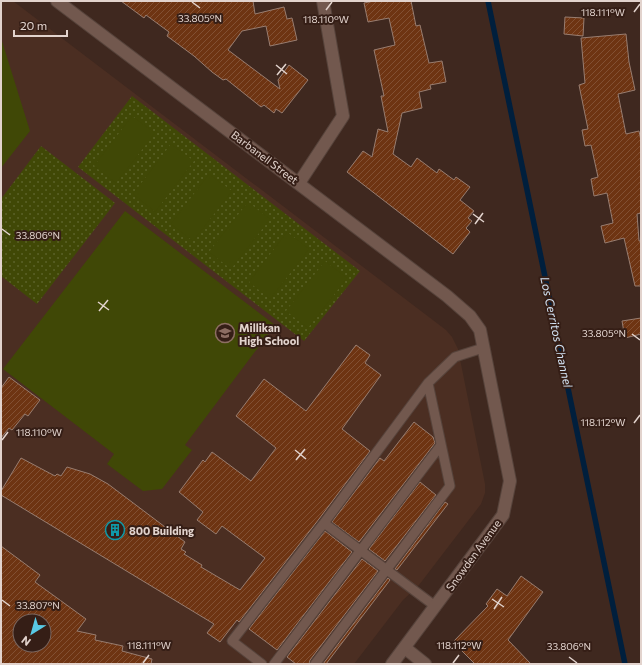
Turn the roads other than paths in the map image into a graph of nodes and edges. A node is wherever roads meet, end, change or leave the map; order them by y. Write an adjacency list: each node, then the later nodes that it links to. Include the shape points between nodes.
1 (57, 1): 3 (street, Barbanell Street)
2 (322, 1): 3 (street, via 343,116)
3 (299, 183): 4 (street, Barbanell Street)
4 (470, 316): 5 (street, Snowden Avenue, via 480,330)
5 (483, 348): 6 (lane, via 456,357); 11 (street, Snowden Avenue, via 510,481 503,515)
6 (428, 383): 7 (lane); 8 (lane)
7 (441, 445): 9 (lane); 10 (lane, via 450,486)
8 (324, 523): 9 (lane); 13 (lane, via 232,641)
9 (360, 551): 10 (lane); 14 (lane)
10 (386, 570): 11 (lane); 15 (lane)
11 (435, 606): 12 (street, Snowden Avenue)
12 (405, 648): 16 (street, Snowden Avenue); 17 (street)
13 (262, 664)
14 (274, 664)
15 (315, 664)
16 (392, 664)
17 (425, 664)

